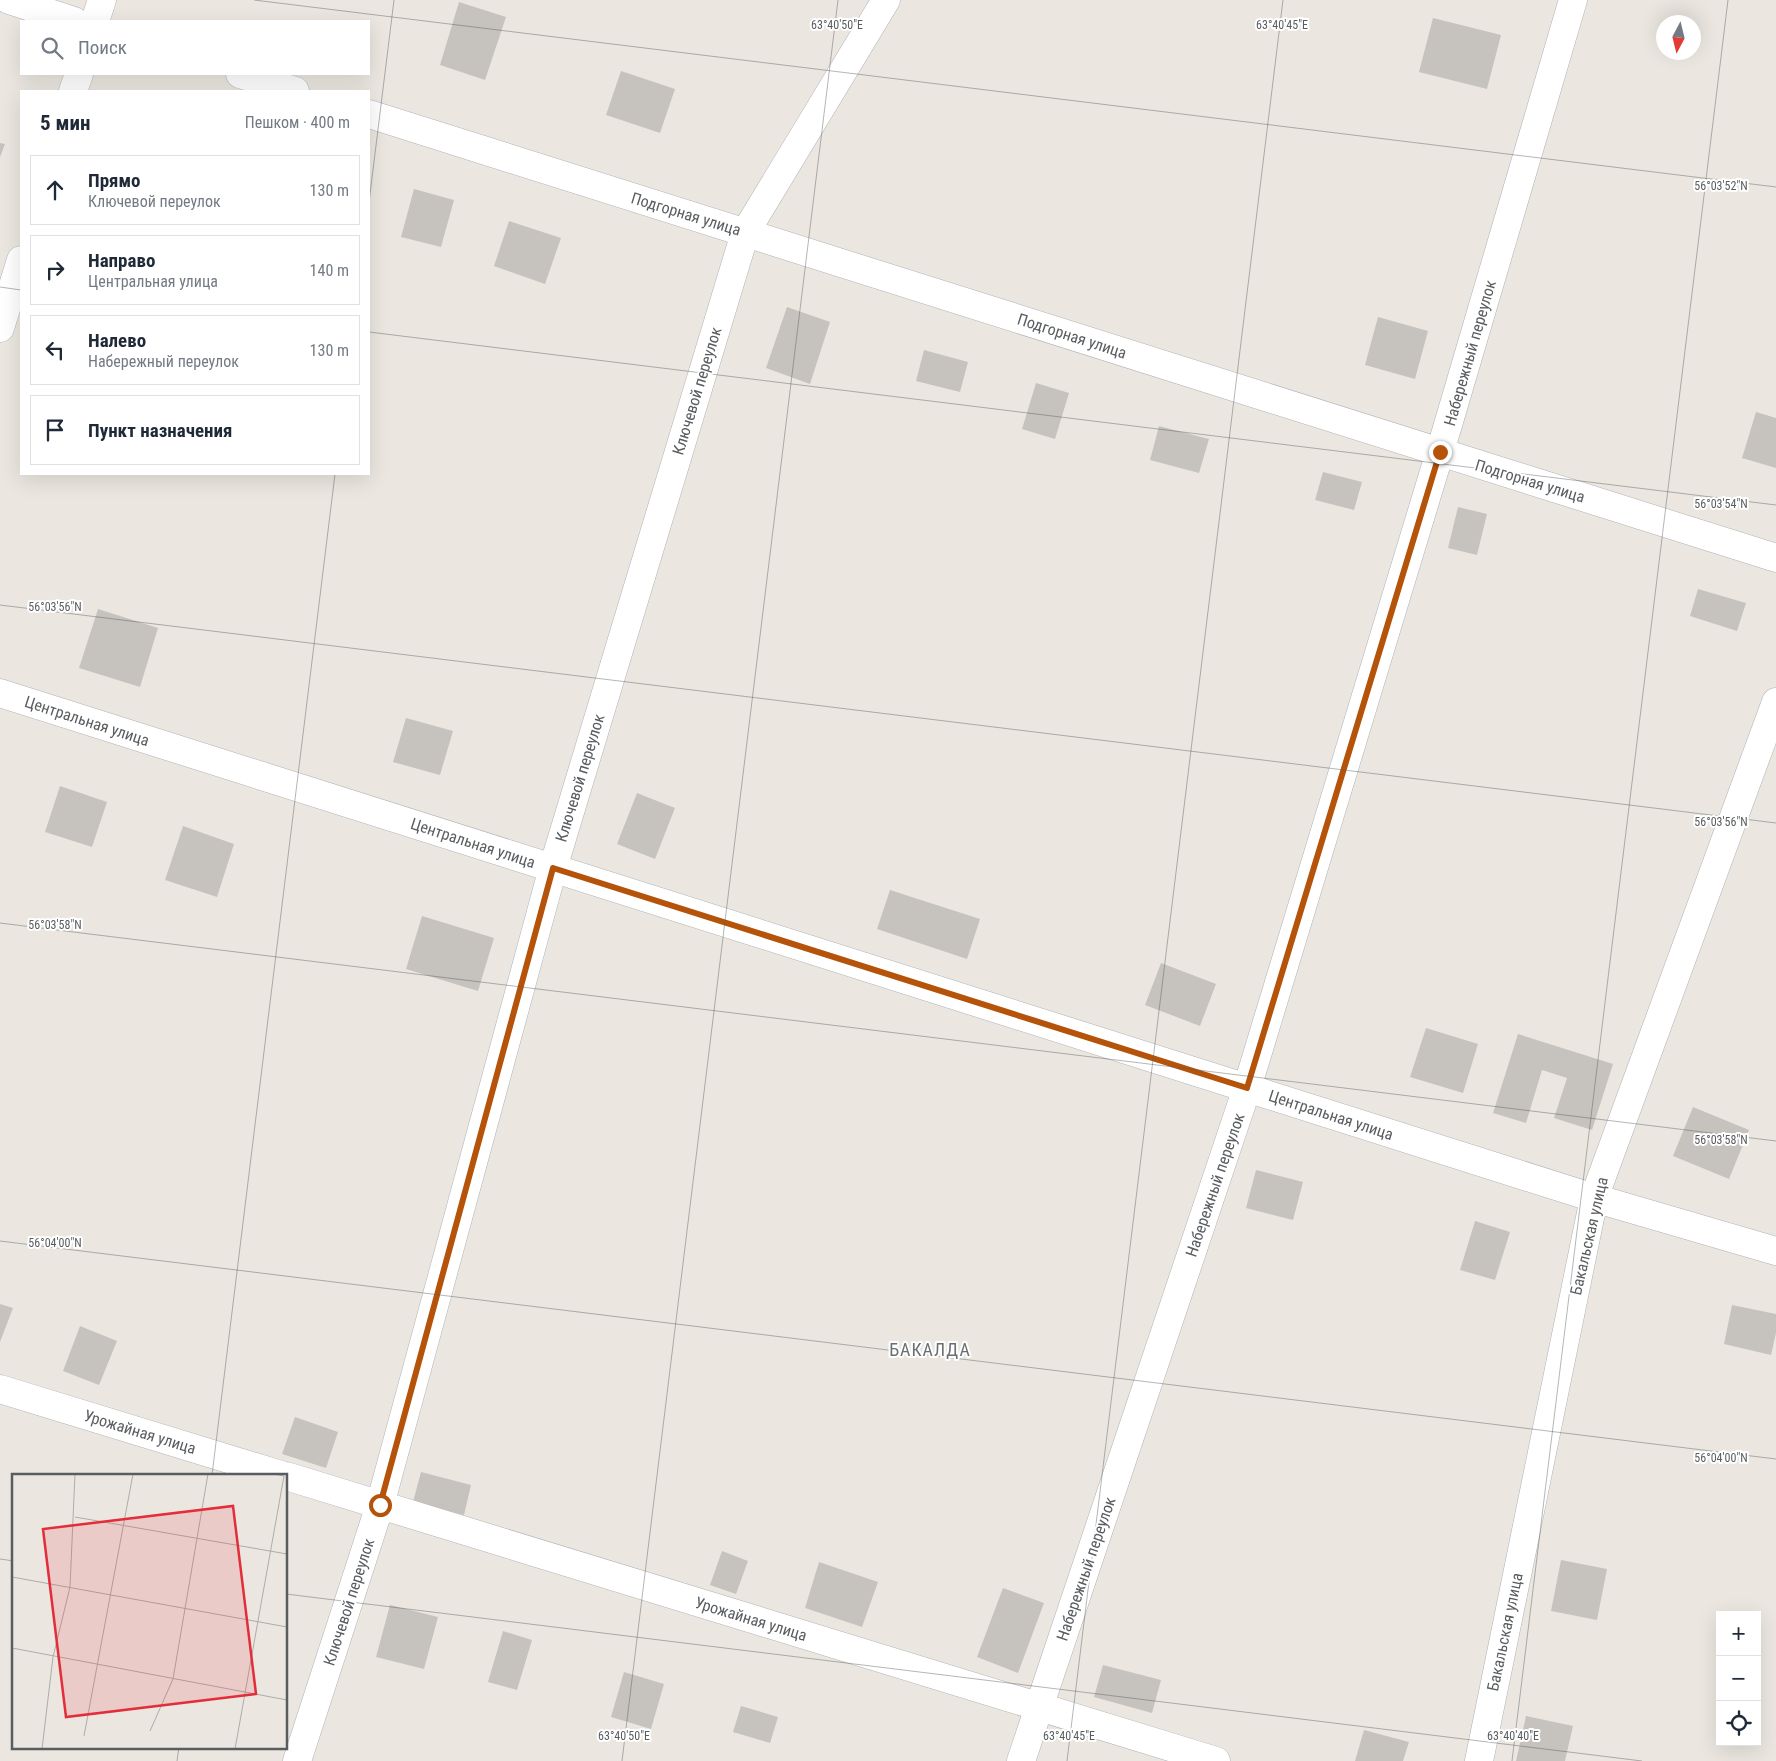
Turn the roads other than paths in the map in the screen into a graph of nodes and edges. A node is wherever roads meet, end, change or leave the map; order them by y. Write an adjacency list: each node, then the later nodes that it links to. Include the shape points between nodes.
1 (9, 0): 5 (street)
2 (102, 0): 6 (street)
3 (886, 0): 12 (street, Ключевой переулок)
4 (1573, 0): 15 (street, Набережный переулок)
5 (71, 20)
6 (95, 20)
7 (79, 75): 9 (street)
8 (243, 75): 10 (street)
9 (73, 90)
10 (292, 90)
11 (370, 114): 12 (street, Подгорная улица)
12 (745, 233): 15 (street, Подгорная улица); 19 (street, Ключевой переулок)
13 (20, 263): 14 (street)
14 (0, 328)
15 (1440, 452): 16 (street, Подгорная улица); 20 (street, Набережный переулок)
16 (1776, 558)
17 (0, 693): 19 (street, Центральная улица)
18 (1776, 702): 21 (street, Бакальская улица)
19 (553, 868): 20 (street, Центральная улица); 26 (street, Ключевой переулок)
20 (1247, 1088): 21 (street, Центральная улица); 27 (street, Набережный переулок)
21 (1594, 1198): 22 (street, Центральная улица); 31 (street, Бакальская улица)
22 (1776, 1251)
23 (0, 1389): 24 (street, Урожайная улица)
24 (278, 1474)
25 (288, 1477): 26 (street, Урожайная улица)
26 (380, 1505): 27 (street, Урожайная улица); 28 (street, Ключевой переулок)
27 (1039, 1707): 29 (street, Набережный переулок); 30 (street, Урожайная улица)
28 (298, 1761)
29 (1021, 1761)
30 (1216, 1761)
31 (1479, 1761)

